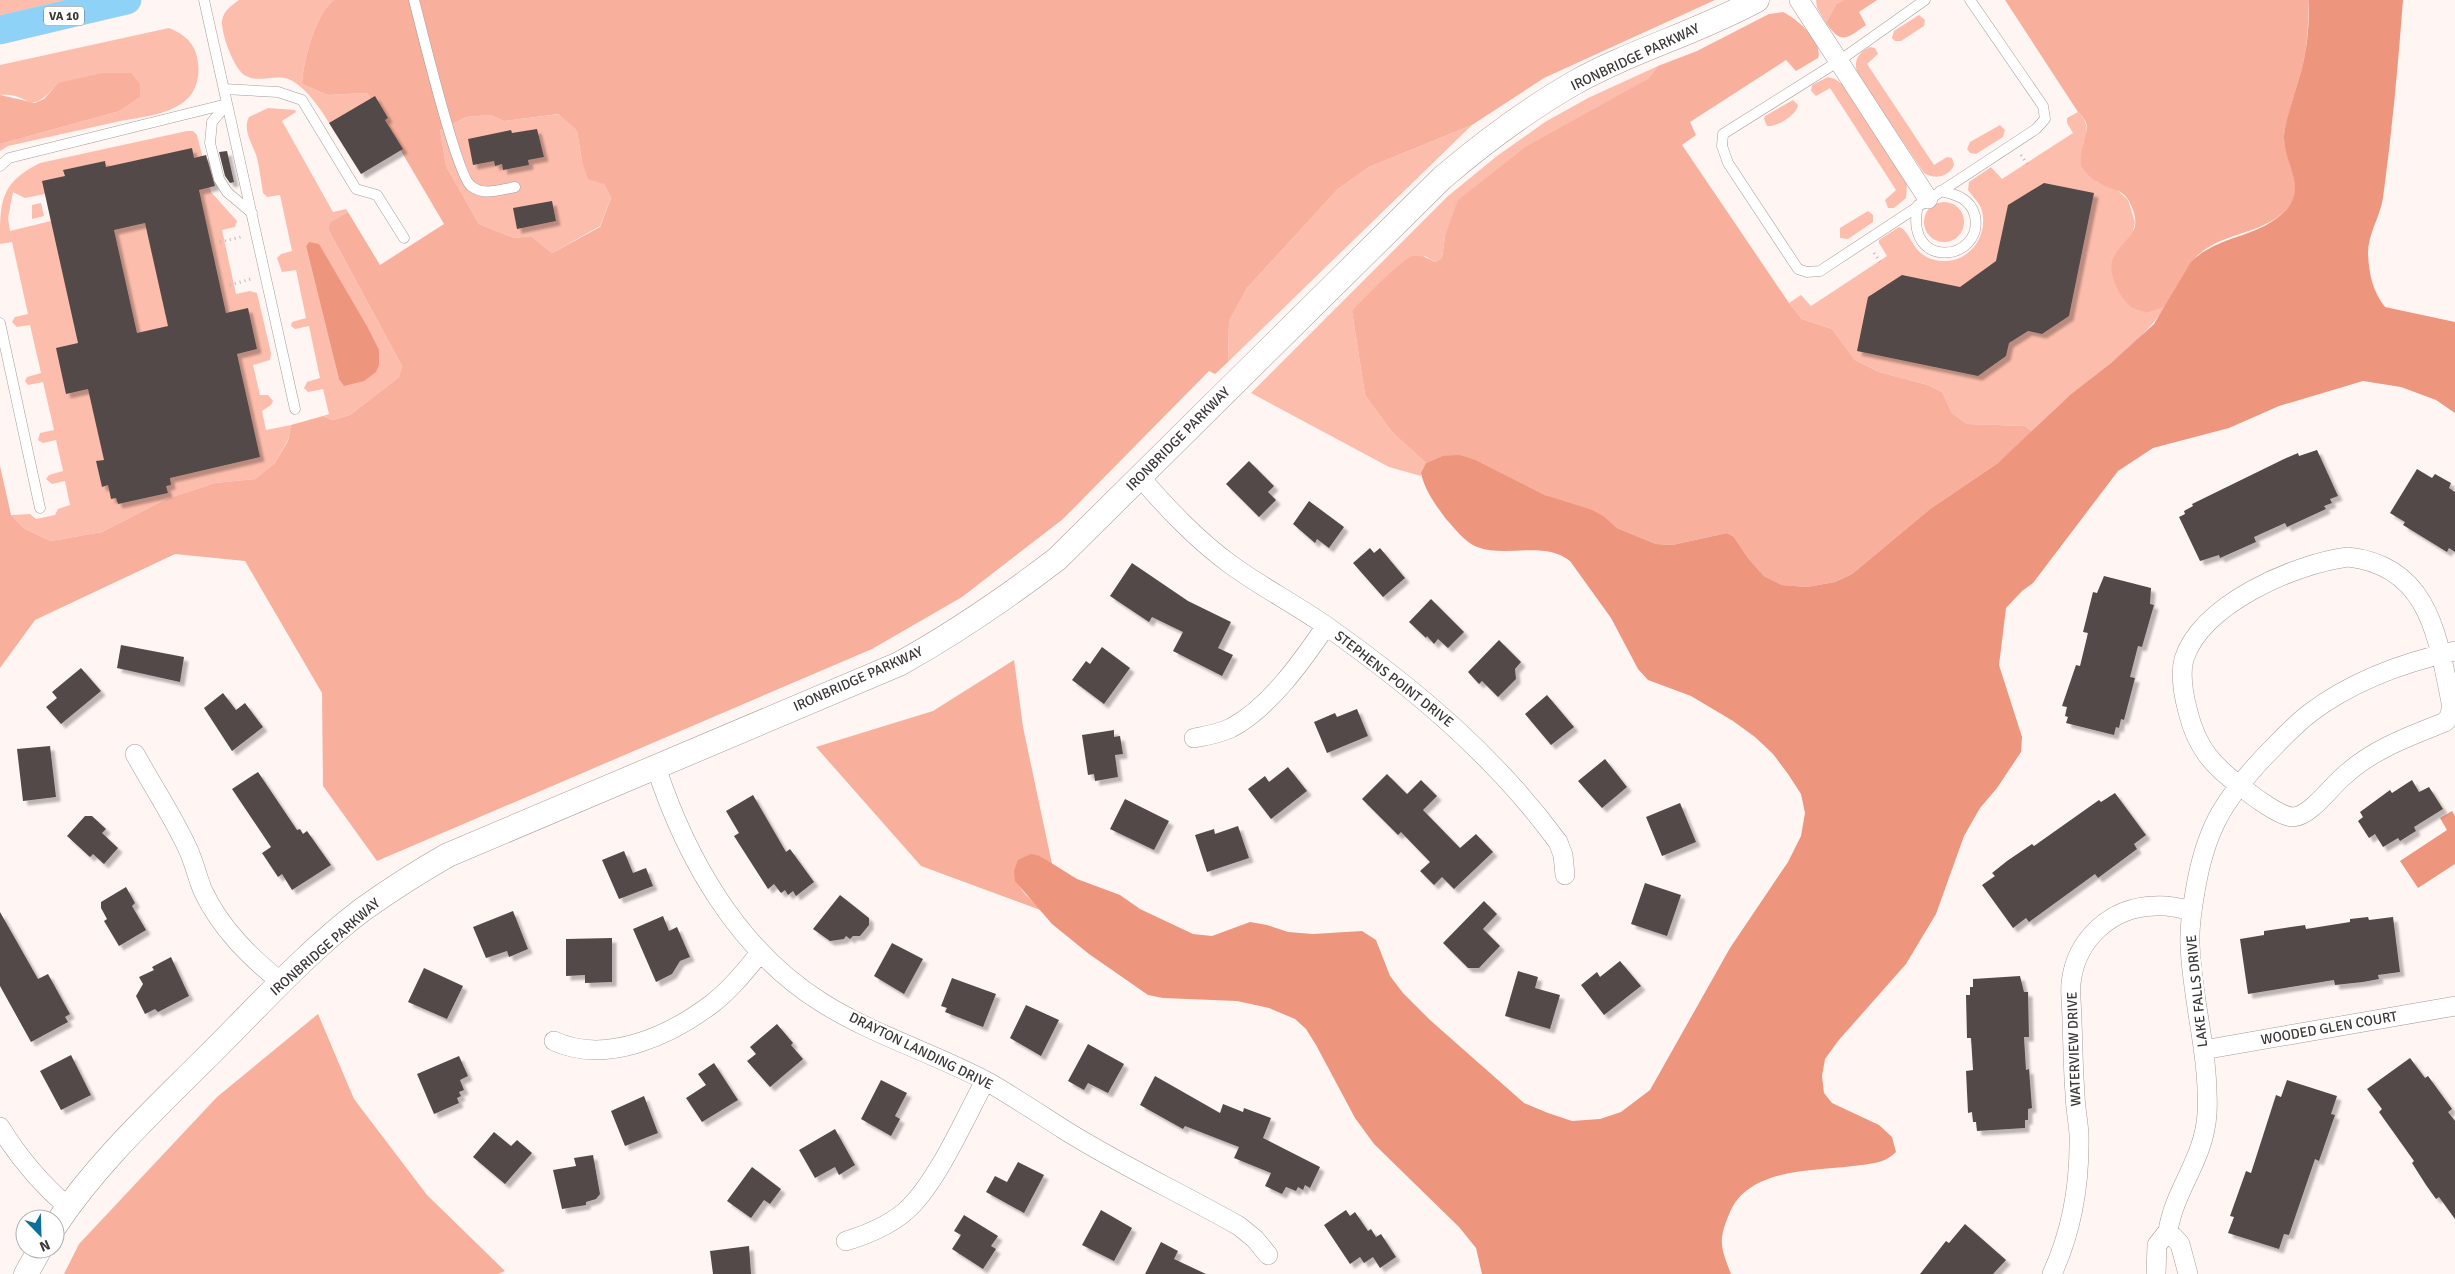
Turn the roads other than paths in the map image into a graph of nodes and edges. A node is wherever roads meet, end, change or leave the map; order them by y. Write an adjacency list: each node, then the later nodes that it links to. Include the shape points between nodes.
1 (127, 0): 8 (main road, VA 10)
2 (204, 0): 10 (lane)
3 (414, 0): 13 (lane, via 453,145 469,186 484,193)
4 (1757, 0): 19 (street, IRONBRIDGE PARKWAY, via 1575,83 1475,150 1442,178)
5 (1799, 0): 9 (street)
6 (1925, 0): 9 (lane)
7 (1970, 0): 14 (lane, via 2043,106 2045,119 2036,129)
8 (0, 30)
9 (1839, 61): 14 (street); 14 (lane, via 1723,134 1722,146 1728,163 1798,269 1807,272 1820,272)
10 (224, 89): 11 (lane); 16 (lane, via 278,92 302,100 356,189 377,196)
11 (228, 104): 12 (lane, via 9,158); 15 (lane); 15 (lane, via 212,122 210,143 219,179 227,192)
12 (0, 166)
13 (515, 188)
14 (1929, 198): 14 (lane, via 1960,196 1974,211 1974,231 1963,248 1943,253 1925,246 1915,230)
15 (252, 213): 18 (lane)
16 (404, 238)
17 (0, 322): 20 (lane)
18 (295, 408)
19 (1140, 477): 21 (street, STEPHENS POINT DRIVE, via 1170,512 1217,554); 25 (street, IRONBRIDGE PARKWAY, via 1057,559 954,633 899,664)
20 (40, 508)
21 (1326, 626): 23 (street, via 1303,660 1245,719 1231,728); 27 (street, STEPHENS POINT DRIVE, via 1383,667 1459,730 1501,771 1558,842)
22 (2448, 653): 26 (street, LAKE FALLS DRIVE, via 2377,676 2311,712 2291,728); 26 (street, via 2452,707 2445,722 2375,753 2346,773 2309,811 2285,816); 26 (street, via 2412,587 2386,567 2364,559 2330,559 2265,582 2208,623 2184,660 2187,708 2202,750)
23 (1194, 738)
24 (135, 754): 30 (street, via 188,849 212,908 255,961)
25 (656, 767): 29 (street, DRAYTON LANDING DRIVE, via 688,849 710,887); 30 (street, IRONBRIDGE PARKWAY, via 448,855 361,911)
26 (2238, 785): 28 (street, LAKE FALLS DRIVE, via 2206,842)
27 (1566, 876)
28 (2192, 911): 33 (street, LAKE FALLS DRIVE, via 2190,945); 43 (street, WATERVIEW DRIVE, via 2154,906 2114,916 2097,928 2075,964 2071,984 2078,1171 2063,1246)
29 (760, 952): 32 (street, via 739,979 714,1002 656,1036 594,1051); 34 (street, DRAYTON LANDING DRIVE, via 791,981 822,1003)
30 (282, 983): 37 (street, IRONBRIDGE PARKWAY, via 127,1137)
31 (2455, 1006): 33 (street, WOODED GLEN COURT)
32 (554, 1041)
33 (2203, 1050): 38 (street, LAKE FALLS DRIVE, via 2207,1114 2201,1148 2171,1214)
34 (985, 1081): 39 (street, via 926,1188 909,1208 889,1223); 40 (street, DRAYTON LANDING DRIVE, via 1064,1129 1239,1226)
35 (0, 1126): 36 (street)
36 (56, 1209)
37 (65, 1212)
38 (2168, 1231): 44 (street, LAKE FALLS DRIVE, via 2157,1245); 45 (street, via 2180,1244)
39 (846, 1241)
40 (1268, 1255)
41 (34, 1259): 42 (street)
42 (26, 1274)
43 (2052, 1274)
44 (2156, 1274)
45 (2188, 1274)

